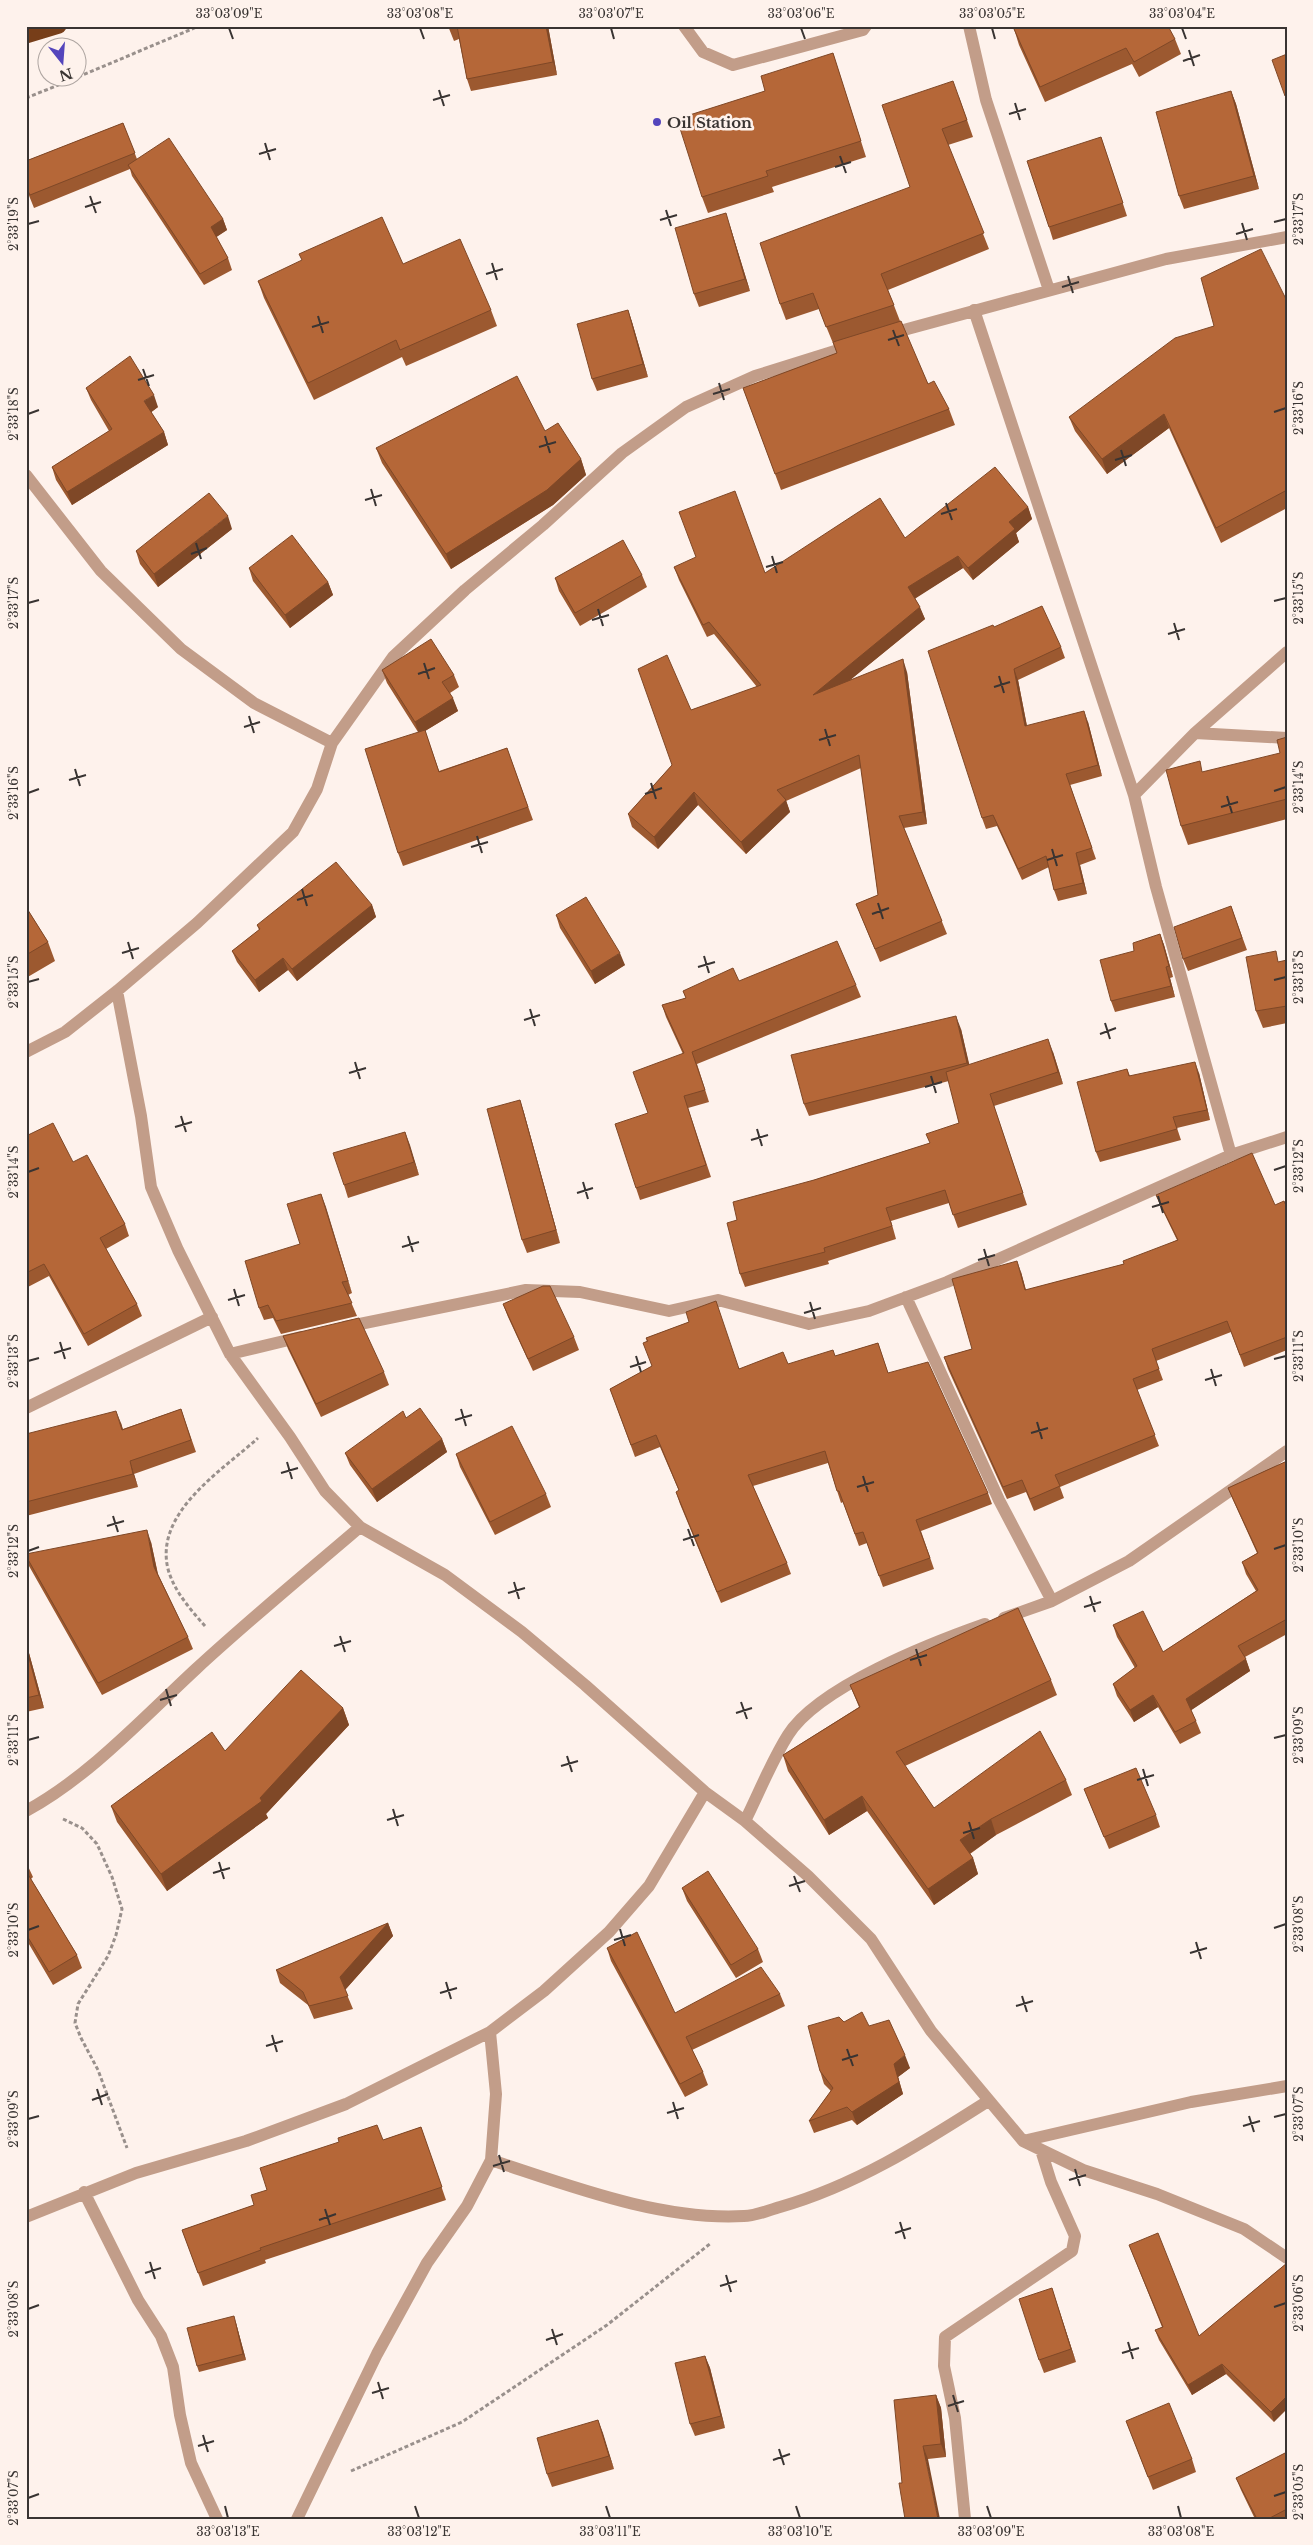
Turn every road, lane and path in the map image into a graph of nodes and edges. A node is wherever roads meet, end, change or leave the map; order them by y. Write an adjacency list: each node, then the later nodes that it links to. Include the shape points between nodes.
1 (58, 26): 6 (highway)
2 (199, 26): 7 (path)
3 (684, 26): 4 (street, via 703,52 733,65 863,30)
4 (866, 26)
5 (969, 26): 11 (street, via 986,100)
6 (26, 36)
7 (88, 72)
8 (50, 88): 9 (path)
9 (26, 98)
10 (1287, 237): 11 (street, via 1166,259)
11 (1049, 290): 12 (street)
12 (974, 310): 13 (street); 20 (street)
13 (878, 337)
14 (859, 343): 19 (street, via 755,376 686,407 622,453 393,657)
15 (26, 475): 19 (street, via 101,571 181,649 254,703)
16 (1287, 652): 17 (street)
17 (1195, 733): 18 (street); 20 (street)
18 (1287, 738)
19 (332, 743): 21 (street, via 317,789 293,832 197,923)
20 (1134, 794): 24 (street, via 1156,887)
21 (116, 991): 22 (street, via 65,1032); 26 (street, via 141,1116 151,1186 178,1250)
22 (26, 1052)
23 (1287, 1136): 24 (street)
24 (1231, 1155): 25 (street, via 947,1282)
25 (906, 1297): 27 (street, via 869,1311 809,1324 718,1300 669,1310 580,1292 526,1290); 34 (street, via 999,1500)
26 (212, 1317): 29 (street); 30 (street)
27 (335, 1329)
28 (316, 1334): 29 (street)
29 (230, 1354): 31 (street)
30 (26, 1408)
31 (278, 1420): 33 (street, via 325,1491); 35 (path, via 192,1496 175,1522 166,1545 168,1569 178,1592)
32 (1287, 1451): 34 (street, via 1129,1561)
33 (360, 1527): 35 (street); 36 (street, via 445,1575 522,1632)
34 (1052, 1601): 38 (street, via 949,1637 879,1668 824,1698 788,1734)
35 (221, 1646): 37 (street, via 119,1740 65,1786)
36 (705, 1792): 38 (street); 39 (street, via 649,1886 609,1932 544,1991)
37 (29, 1810): 45 (path, via 58,1817 87,1833 97,1844 122,1909 108,1956 78,2004 75,2023 98,2070)
38 (745, 1821): 41 (street, via 808,1876 871,1939 931,2031)
39 (490, 2032): 44 (street, via 496,2094); 45 (street, via 346,2104 246,2141)
40 (1287, 2086): 42 (street, via 1192,2102)
41 (988, 2101): 42 (street); 47 (street, via 902,2156 826,2192)
42 (1023, 2142): 43 (street)
43 (1041, 2150): 49 (street, via 1083,2170 1157,2194 1244,2229); 53 (street, via 1051,2182 1076,2236 1072,2251 945,2337 944,2366 955,2418)
44 (490, 2160): 47 (street, via 589,2192 674,2213); 50 (street, via 467,2206 427,2263 377,2354)
45 (136, 2173): 46 (street)
46 (84, 2192): 48 (street); 51 (street, via 138,2300 161,2336 173,2367 191,2463)
47 (745, 2216): 50 (path, via 607,2325 462,2422)
48 (26, 2217)
49 (1287, 2258)
50 (313, 2487): 52 (street)
51 (217, 2519)
52 (297, 2519)
53 (965, 2519)

